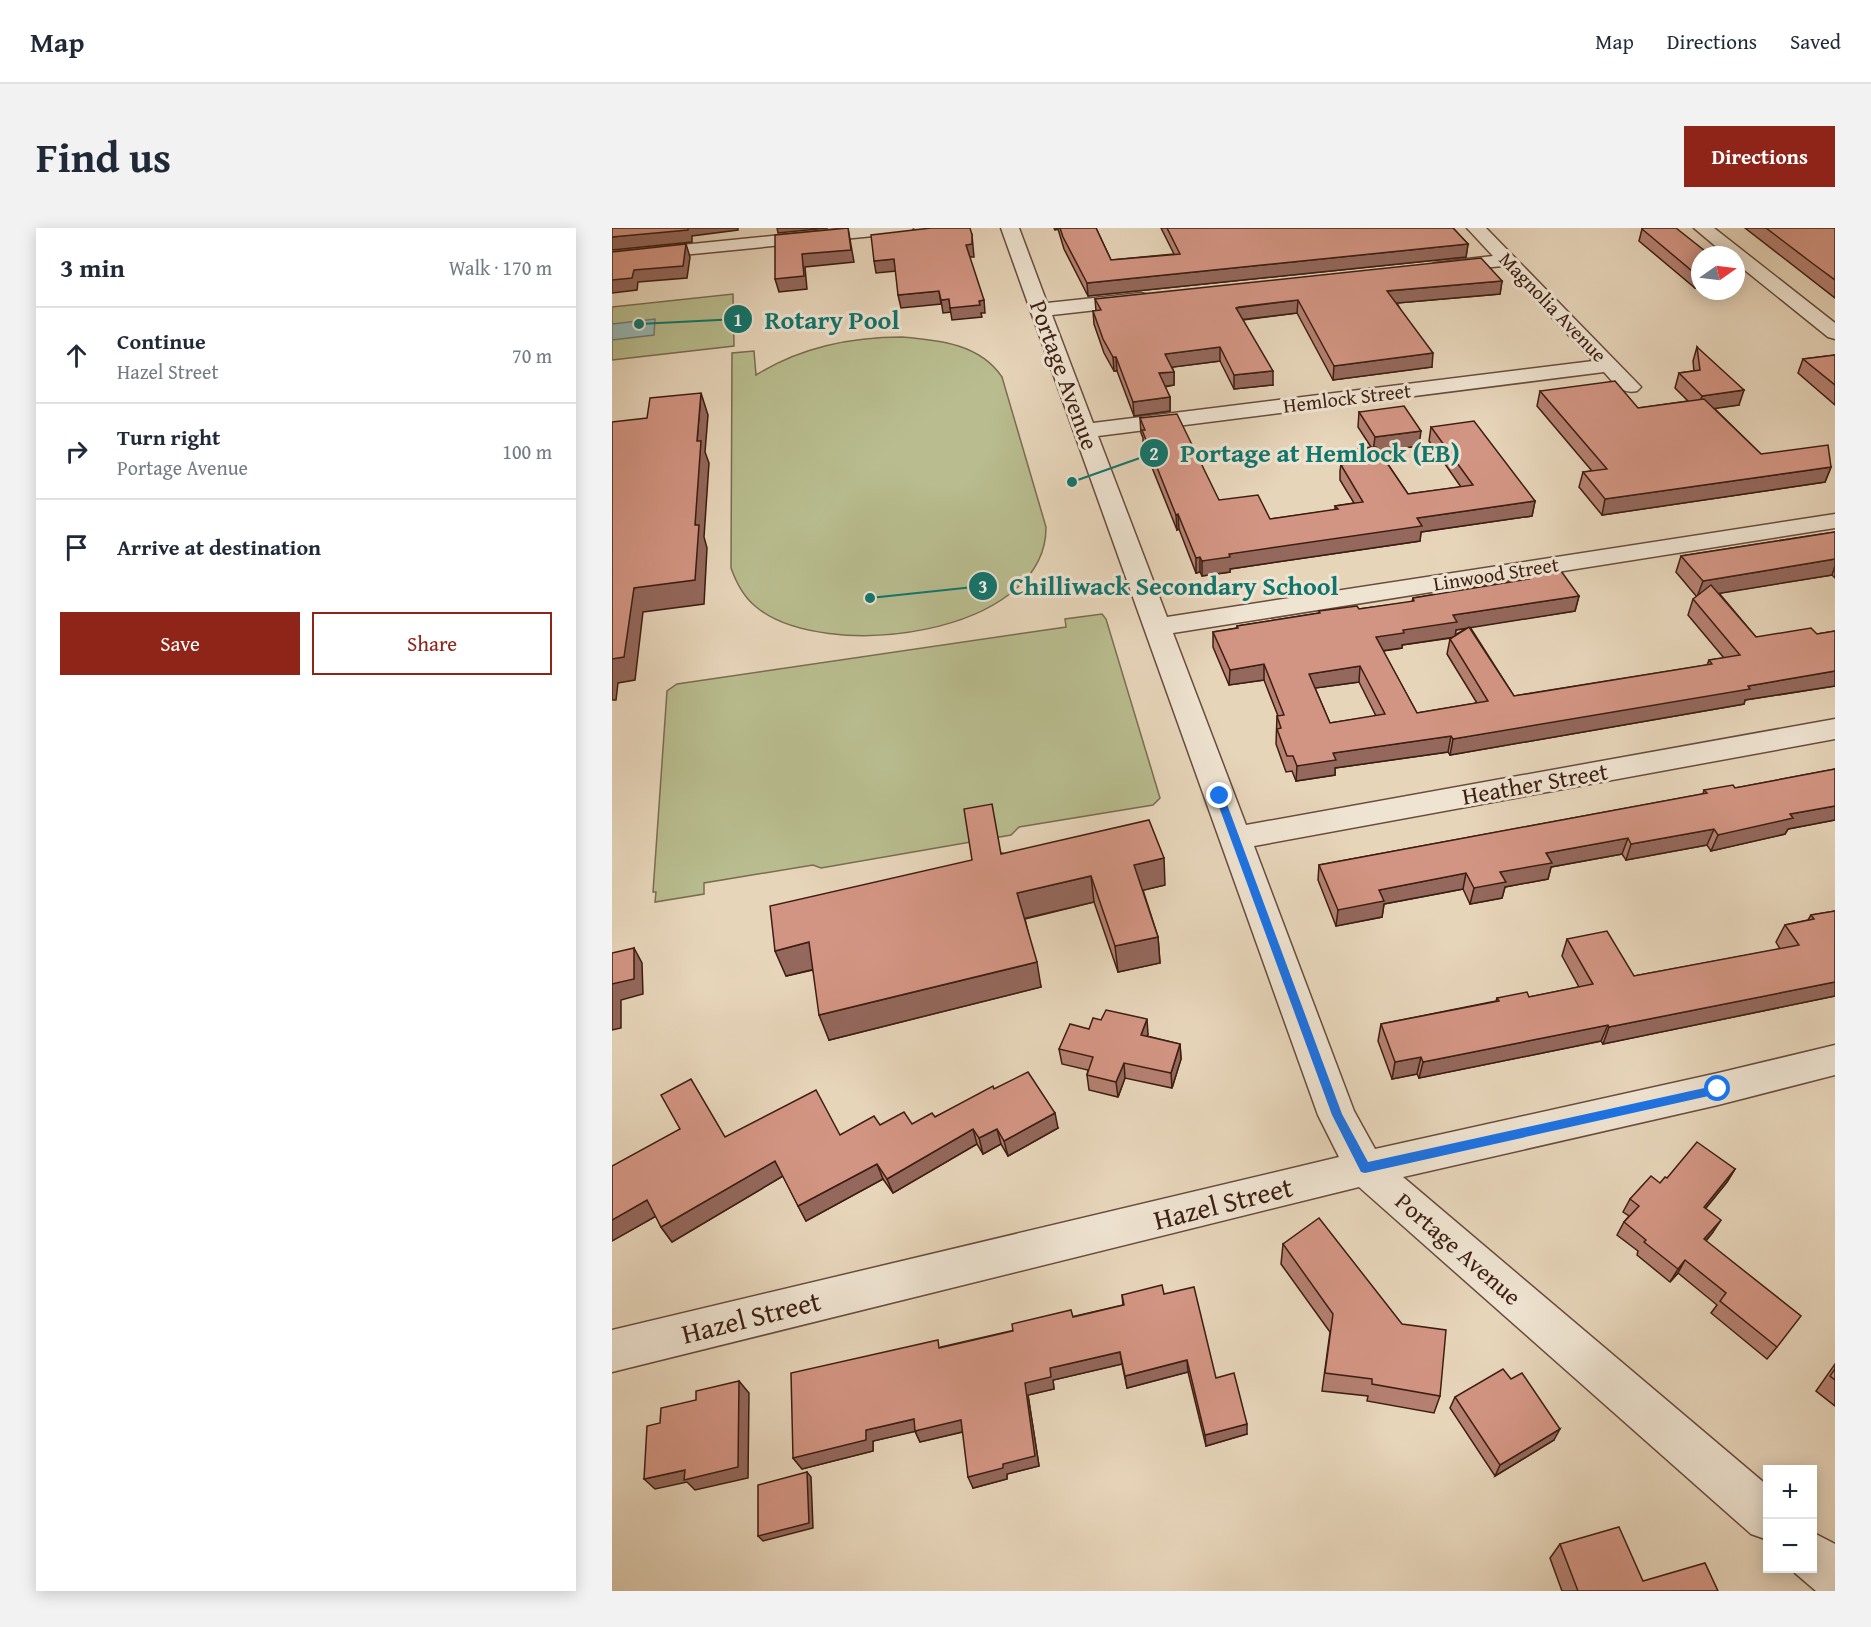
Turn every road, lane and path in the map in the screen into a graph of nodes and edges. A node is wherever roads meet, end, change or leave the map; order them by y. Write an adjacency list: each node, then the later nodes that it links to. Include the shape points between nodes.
1 (892, 228): 5 (street)
2 (1010, 228): 9 (street, Portage Avenue)
3 (1476, 228): 6 (street, Magnolia Avenue)
4 (1703, 228): 10 (street)
5 (612, 256)
6 (1507, 260): 7 (street); 11 (street, Magnolia Avenue)
7 (1425, 269)
8 (1157, 298): 9 (street)
9 (1040, 310): 13 (street, Portage Avenue)
10 (1835, 333)
11 (1609, 365): 12 (street, Magnolia Avenue); 13 (street, Hemlock Street)
12 (1630, 387)
13 (1085, 431): 15 (street, Portage Avenue)
14 (1835, 521): 15 (street, Linwood Street)
15 (1157, 627): 17 (street, Portage Avenue)
16 (1835, 729): 17 (street, Heather Street)
17 (1235, 838): 19 (street, Portage Avenue, via 1337,1115)
18 (1835, 1060): 19 (street, Hazel Street)
19 (1365, 1168): 20 (street, Hazel Street); 21 (street, Portage Avenue)
20 (612, 1351)
21 (1763, 1514)
22 (1817, 1560): 23 (street)
23 (1835, 1576)

